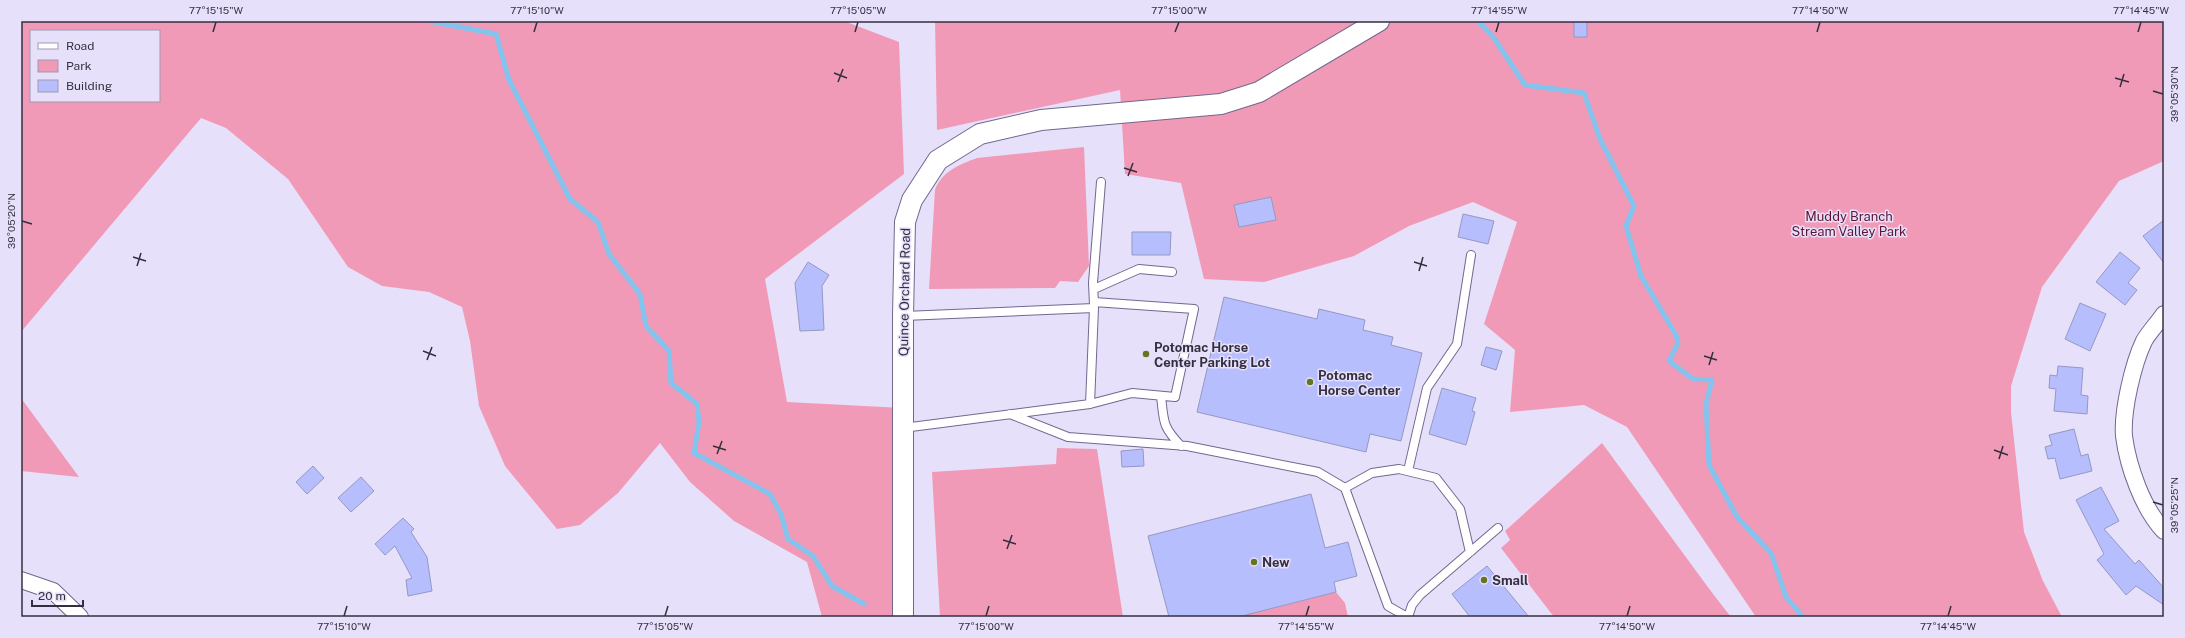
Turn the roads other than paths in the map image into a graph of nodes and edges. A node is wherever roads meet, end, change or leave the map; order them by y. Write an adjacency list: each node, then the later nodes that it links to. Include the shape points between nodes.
1 (1380, 21): 8 (street, Quince Orchard Road, via 1259,92 1221,104 1041,120 980,134 938,160 912,200 905,222)
2 (1101, 182): 5 (lane)
3 (1471, 255): 14 (lane, via 1456,344 1427,388)
4 (1172, 272): 5 (lane, via 1139,269)
5 (1094, 289): 6 (lane)
6 (1094, 305): 8 (lane); 9 (lane, via 1194,309 1175,397); 10 (lane)
7 (2164, 314): 17 (street, via 2145,341 2129,383 2124,436 2140,492)
8 (903, 316): 12 (street, Quince Orchard Road)
9 (1161, 396): 10 (lane, via 1132,393); 13 (lane, via 1164,422 1168,432)
10 (1090, 404): 11 (lane)
11 (1010, 414): 12 (lane); 13 (lane, via 1068,437)
12 (903, 428): 21 (street, Quince Orchard Road)
13 (1181, 446): 15 (lane, via 1318,472)
14 (1408, 471): 15 (lane, via 1399,469 1372,474); 18 (lane, via 1436,478 1456,503 1460,509)
15 (1345, 488): 22 (lane, via 1388,606)
16 (1498, 528): 18 (lane)
17 (2164, 531)
18 (1470, 552): 22 (lane, via 1420,595 1412,605)
19 (21, 580): 20 (street, via 53,591)
20 (80, 617)
21 (903, 617)
22 (1408, 617)

